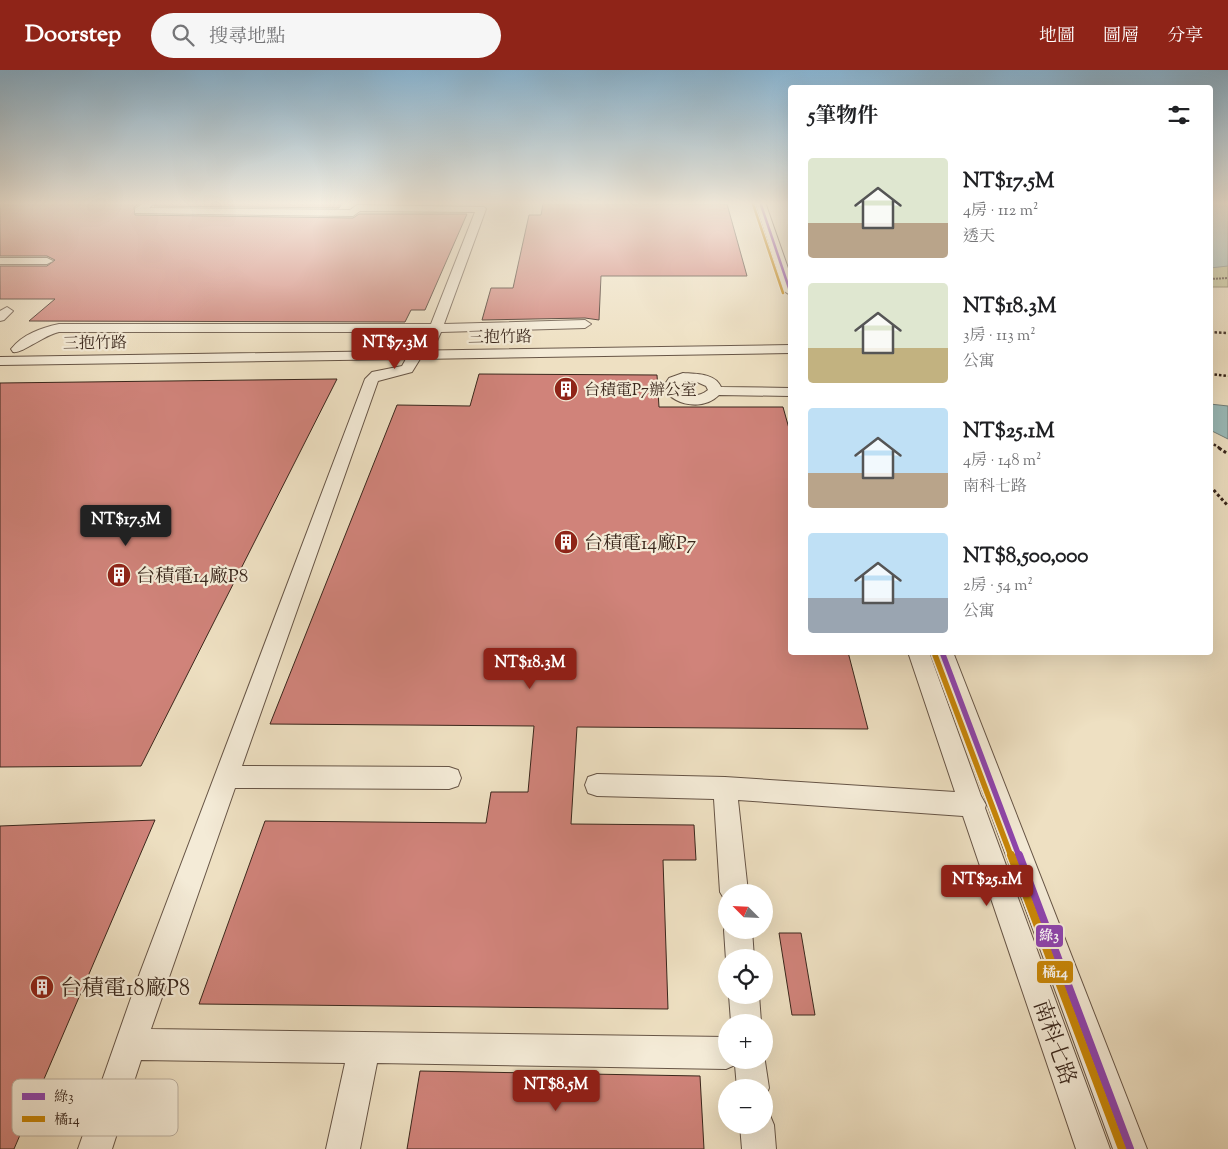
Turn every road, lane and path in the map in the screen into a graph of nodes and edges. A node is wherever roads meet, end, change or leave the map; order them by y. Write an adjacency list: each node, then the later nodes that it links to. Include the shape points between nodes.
1 (464, 252): 9 (street)
2 (777, 252): 7 (street)
3 (0, 261): 4 (street)
4 (47, 261)
5 (1228, 278): 6 (path)
6 (1213, 279)
7 (788, 285)
8 (585, 324): 9 (street)
9 (435, 328): 13 (street, via 59,328 28,338); 16 (street)
10 (1213, 332): 11 (path)
11 (1228, 333)
12 (788, 340): 16 (street, 三抱竹路)
13 (18, 348): 14 (street, 三抱竹路); 16 (street, 三抱竹路)
14 (0, 349)
15 (788, 349): 16 (street, 三抱竹路)
16 (422, 350): 17 (street, 三抱竹路); 28 (street, via 407,369 372,379)
17 (0, 361)
18 (1213, 374): 19 (path)
19 (1228, 376)
20 (715, 391): 21 (street)
21 (788, 392)
22 (1213, 444): 23 (path)
23 (1228, 454)
24 (1213, 489): 25 (path)
25 (1228, 506)
26 (919, 655): 32 (street, 南科七路)
27 (943, 655): 44 (street, 南科七路)
28 (226, 777): 29 (street); 34 (street)
29 (449, 778)
30 (597, 785): 31 (street)
31 (725, 788): 32 (street); 33 (street)
32 (974, 805): 43 (street, 南科七路)
33 (733, 884)
34 (131, 1044): 35 (street); 37 (street)
35 (364, 1048): 36 (street); 41 (street)
36 (718, 1053)
37 (119, 1079)
38 (758, 1134): 42 (street)
39 (100, 1136): 40 (street)
40 (96, 1149)
41 (343, 1149)
42 (759, 1149)
43 (1093, 1149)
44 (1130, 1149)

